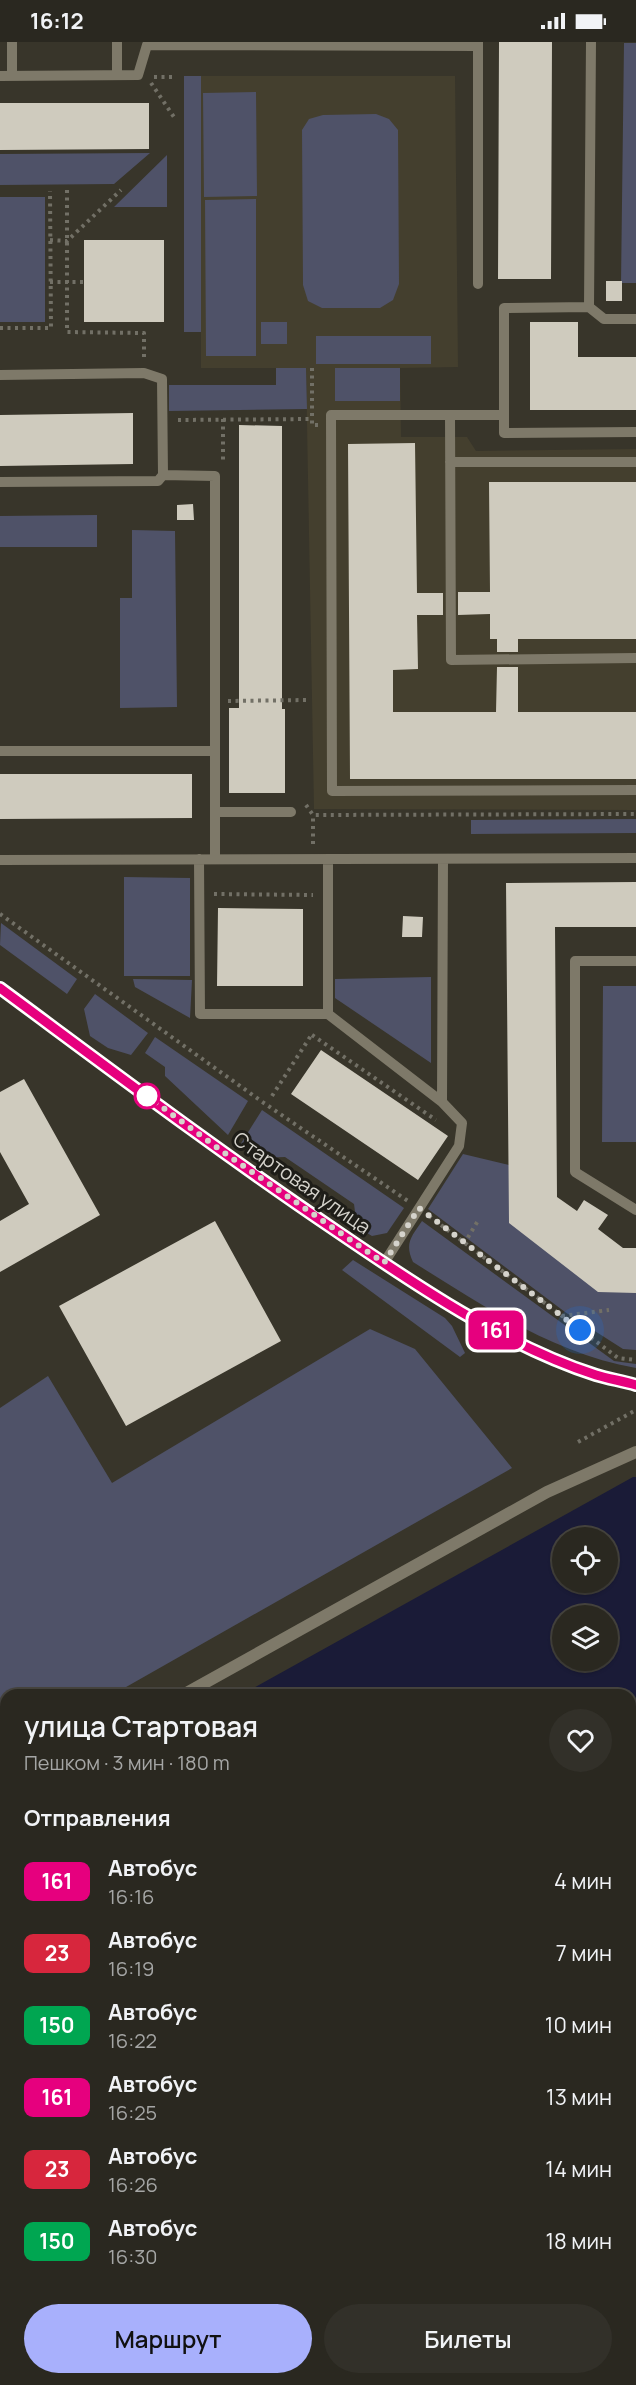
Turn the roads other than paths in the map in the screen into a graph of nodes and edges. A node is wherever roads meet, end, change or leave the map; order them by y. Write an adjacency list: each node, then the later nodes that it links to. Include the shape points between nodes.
1 (12, 42): 9 (lane)
2 (117, 42): 7 (lane)
3 (591, 42): 11 (lane)
4 (228, 43): 5 (lane); 7 (lane, via 147,45 138,75)
5 (329, 44): 6 (lane)
6 (478, 44): 10 (lane)
7 (117, 75): 9 (lane)
8 (0, 76): 9 (lane)
9 (12, 76)
10 (478, 285)
11 (589, 307): 12 (lane, via 604,319); 15 (lane, via 504,308)
12 (636, 319)
13 (0, 375): 19 (lane, via 144,373 162,379)
14 (450, 415): 15 (lane); 17 (lane); 24 (lane, via 331,415 332,791)
15 (504, 415): 16 (lane, via 504,433)
16 (636, 432)
17 (450, 462): 18 (lane); 21 (lane, via 450,660)
18 (636, 462)
19 (163, 475): 20 (lane, via 158,481); 23 (lane, via 214,476)
20 (0, 482)
21 (636, 658)
22 (0, 751): 23 (lane)
23 (214, 751): 25 (lane)
24 (636, 790)
25 (215, 812): 26 (lane); 29 (lane)
26 (291, 812)
27 (636, 858): 31 (lane)
28 (199, 859): 29 (lane); 32 (lane); 35 (lane, via 200,1014)
29 (215, 859): 30 (lane)
30 (328, 859): 31 (lane); 35 (lane)
31 (443, 859): 36 (lane)
32 (0, 860)
33 (636, 961): 37 (lane, via 575,961 575,1172)
34 (0, 988): 38 (street, Стартовая улица, via 226,1154)
35 (328, 1014): 36 (lane)
36 (442, 1102): 38 (lane, via 462,1123 459,1146)
37 (636, 1210)
38 (384, 1263): 39 (street, Стартовая улица, via 530,1349 596,1375)
39 (636, 1385)
40 (636, 1452): 41 (street, via 547,1492)
41 (194, 1689)

